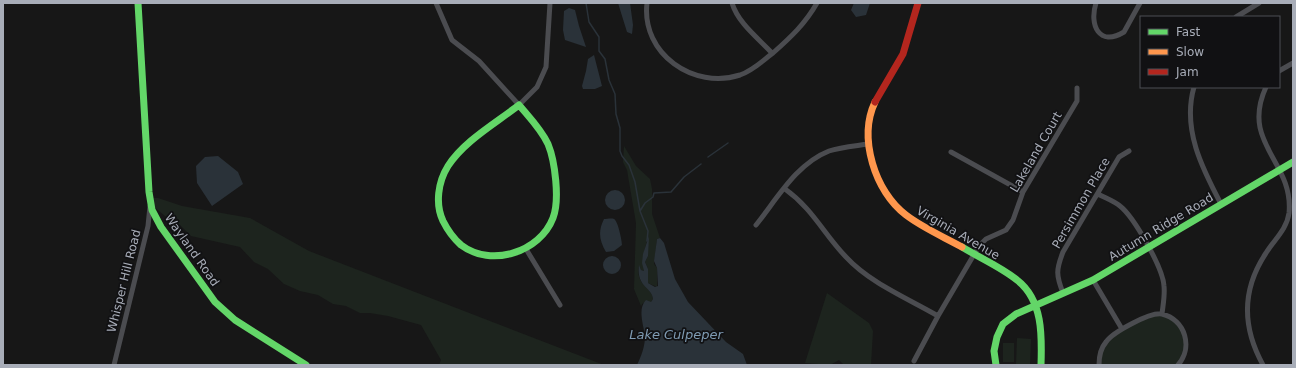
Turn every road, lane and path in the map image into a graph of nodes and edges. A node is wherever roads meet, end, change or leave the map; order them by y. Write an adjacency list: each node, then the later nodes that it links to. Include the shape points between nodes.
1 (138, 3): 27 (street, Wayland Road)
2 (436, 3): 18 (street, via 452,40 489,70)
3 (550, 3): 18 (street, via 546,66 537,88)
4 (647, 3): 12 (street, via 648,26 653,39 664,56 693,76 710,79 741,74 755,68)
5 (732, 3): 12 (street, via 744,24)
6 (817, 3): 12 (street, via 793,36)
7 (918, 3): 19 (street, Virginia Avenue, via 901,60 873,108 868,126)
8 (1096, 3): 9 (street, via 1094,26 1100,33 1109,36 1124,32)
9 (1140, 3)
10 (1258, 3): 11 (street)
11 (1238, 16)
12 (772, 53)
13 (1293, 63): 14 (street)
14 (1280, 70)
15 (1077, 88): 25 (street, Lakeland Court, via 1077,101)
16 (1194, 88): 28 (street, via 1190,118 1194,144)
17 (1266, 88): 23 (street, via 1260,101 1258,123 1265,144)
18 (519, 105): 31 (street, via 550,149 556,192 553,218 541,237); 31 (street, via 454,157 443,176 438,202 442,221 448,231 469,250 486,256 500,257)
19 (868, 144): 24 (street, via 829,151 809,162); 32 (street, Virginia Avenue, via 870,158 878,178 898,208 914,221)
20 (1129, 151): 26 (street, Persimmon Place, via 1119,157)
21 (951, 152): 25 (street)
22 (1293, 162): 23 (street, Autumn Ridge Road)
23 (1279, 170): 28 (street, Autumn Ridge Road); 47 (street, via 1286,182 1289,215 1253,276 1247,303 1250,333)
24 (785, 189): 29 (street); 38 (street, via 812,212 845,256 862,272)
25 (1023, 192): 32 (street, Lakeland Court, via 1010,225 1006,230 986,239)
26 (1098, 194): 30 (street, via 1120,206 1133,221); 34 (street, Persimmon Place, via 1063,252 1057,268)
27 (150, 200): 41 (street, Whisper Hill Road, via 148,226); 42 (street, Wayland Road, via 161,227 215,302 236,320)
28 (1221, 204): 30 (street, Autumn Ridge Road)
29 (756, 225)
30 (1148, 247): 33 (street, Autumn Ridge Road); 37 (street, via 1160,270 1164,286)
31 (526, 249): 35 (street)
32 (975, 255): 36 (street, Virginia Avenue, via 1018,280 1030,293); 38 (street, Lakeland Court)
33 (1093, 280): 34 (street, Autumn Ridge Road); 39 (street)
34 (1063, 293): 36 (street, Autumn Ridge Road)
35 (560, 305)
36 (1037, 306): 43 (street, Autumn Ridge Road, via 1016,314 1003,324 994,350); 44 (street, Virginia Avenue, via 1042,327)
37 (1162, 314): 39 (street, via 1154,314); 46 (street, via 1180,325 1186,336 1186,346)
38 (938, 316): 40 (street, Lakeland Court)
39 (1122, 329): 45 (street, via 1106,341 1099,354)
40 (914, 361)
41 (114, 365)
42 (306, 365)
43 (996, 365)
44 (1041, 365)
45 (1099, 365)
46 (1178, 365)
47 (1263, 365)

